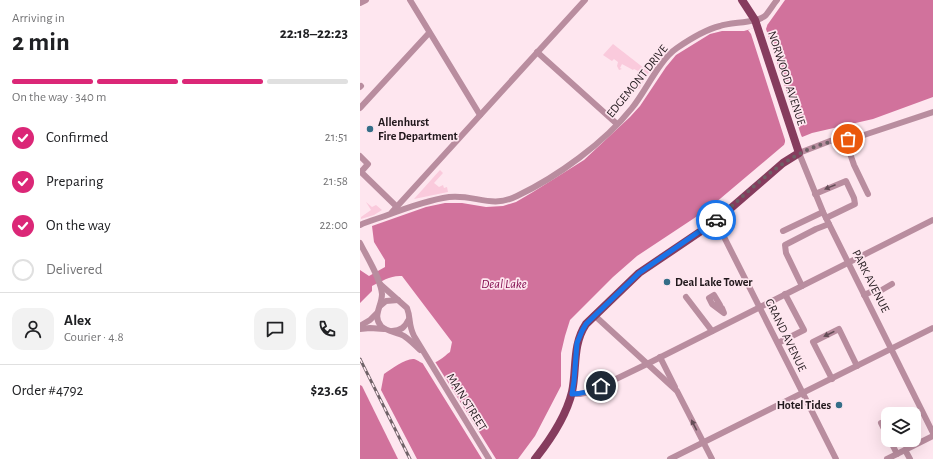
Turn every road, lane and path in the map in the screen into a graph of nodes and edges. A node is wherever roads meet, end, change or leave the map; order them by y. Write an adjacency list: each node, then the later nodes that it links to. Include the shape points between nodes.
1 (366, 0): 6 (street)
2 (410, 0): 8 (street)
3 (585, 0): 9 (street)
4 (742, 0): 7 (main road, NORWOOD AVENUE)
5 (777, 0): 7 (street, EDGEMONT DRIVE)
6 (360, 4)
7 (756, 23): 14 (street, EDGEMONT DRIVE, via 728,24 711,28 676,49 667,57 639,99); 15 (main road, NORWOOD AVENUE)
8 (429, 33): 10 (street); 13 (street)
9 (537, 52): 13 (street); 14 (street)
10 (362, 101): 11 (street)
11 (360, 108)
12 (933, 112): 16 (street)
13 (480, 115): 21 (street)
14 (617, 124): 22 (street, EDGEMONT DRIVE, via 566,167 509,200 492,202 449,197)
15 (793, 137): 17 (main road, PARK AVENUE)
16 (845, 139): 17 (street, via 830,141); 20 (street)
17 (799, 153): 19 (street, PARK AVENUE); 25 (main road, via 783,163)
18 (360, 156): 21 (street, via 368,164 361,172)
19 (815, 194): 23 (street, PARK AVENUE); 23 (street, one-way to 19, via 855,204 854,198 846,181)
20 (868, 194)
21 (397, 207): 22 (street)
22 (391, 214): 26 (street, EDGEMONT DRIVE)
23 (826, 218): 27 (street); 29 (street, PARK AVENUE); 32 (street, via 816,229 785,245 786,253)
24 (933, 220): 29 (street)
25 (716, 221): 37 (street, GRAND AVENUE); 40 (main road, via 639,273)
26 (360, 225)
27 (783, 231)
28 (360, 243): 30 (street, MAIN STREET)
29 (848, 263): 32 (street); 34 (street, PARK AVENUE)
30 (380, 284): 36 (street, MAIN STREET); 39 (street, MAIN STREET, via 382,294)
31 (892, 284): 34 (street, via 880,291)
32 (802, 286): 33 (street)
33 (785, 294): 37 (street); 48 (street, via 804,330)
34 (864, 295): 49 (street, PARK AVENUE)
35 (686, 297): 47 (street)
36 (398, 300): 39 (street, via 386,301); 41 (street, MAIN STREET, via 407,308)
37 (760, 307): 42 (street); 48 (street, GRAND AVENUE)
38 (722, 309): 42 (street)
39 (378, 310): 43 (street, via 370,320); 46 (street, via 378,321)
40 (594, 315): 52 (street); 57 (main road, via 578,339)
41 (409, 319): 46 (street, via 401,330); 50 (street, MAIN STREET, via 410,328)
42 (729, 322): 47 (street)
43 (360, 326)
44 (933, 328): 49 (street)
45 (360, 330): 46 (street, via 374,327)
46 (388, 330): 50 (street, MAIN STREET, via 406,337)
47 (712, 331): 51 (street)
48 (778, 343): 56 (street, GRAND AVENUE)
49 (891, 349): 53 (street); 58 (street, PARK AVENUE)
50 (426, 356): 65 (street, MAIN STREET)
51 (660, 357): 52 (street); 55 (street)
52 (647, 364): 55 (street); 57 (street, via 589,392)
53 (857, 366): 54 (street); 54 (street, one-way to 54, via 839,329 813,342)
54 (832, 379): 56 (street)
55 (677, 391): 60 (street, one-way to 55)
56 (803, 393): 60 (street); 69 (street, GRAND AVENUE)
57 (572, 394): 66 (main road, via 558,426)
58 (933, 432)
59 (933, 436): 62 (street)
60 (703, 443): 67 (street); 68 (street)
61 (894, 447): 63 (street)
62 (906, 450): 63 (street); 70 (street)
63 (897, 454): 64 (street)
64 (889, 458)
65 (490, 459)
66 (535, 459)
67 (670, 459)
68 (712, 459)
69 (836, 459)
70 (910, 459)

